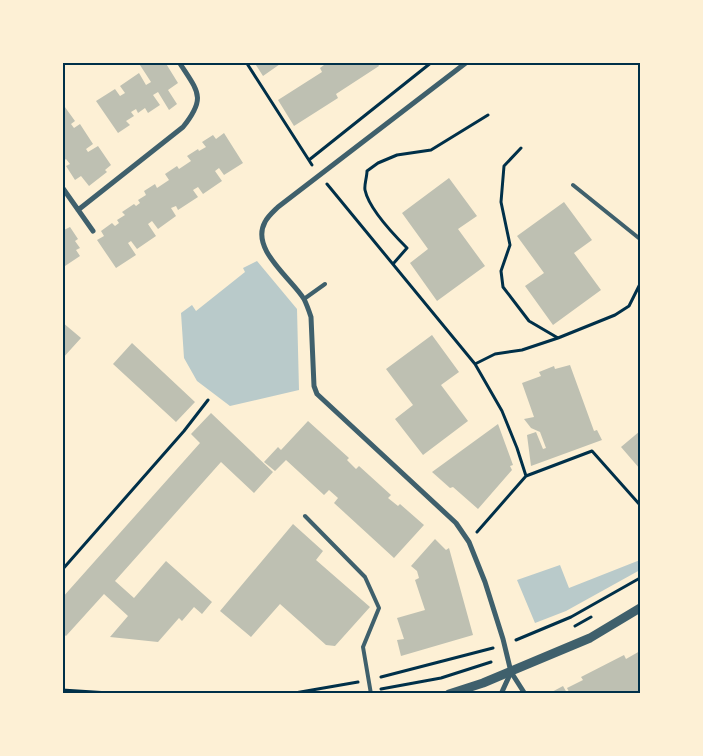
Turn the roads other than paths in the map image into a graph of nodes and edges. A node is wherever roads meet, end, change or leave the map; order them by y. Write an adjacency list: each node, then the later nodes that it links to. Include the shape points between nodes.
1 (179, 62): 5 (street, via 199,98 194,112 183,127)
2 (467, 62): 9 (street, via 278,207 265,222 262,232 267,254)
3 (573, 186): 7 (lane)
4 (62, 187): 5 (street)
5 (78, 210): 6 (street)
6 (93, 231)
7 (640, 239)
8 (325, 284): 9 (lane)
9 (304, 298): 12 (street, via 311,317 312,363 317,394 456,523 469,542 485,582)
10 (305, 516): 13 (lane, via 365,577 379,608 363,646)
11 (640, 608): 12 (street, via 590,638)
12 (511, 672): 14 (street); 15 (street); 16 (street)
13 (371, 694)
14 (449, 694)
15 (501, 694)
16 (525, 694)

